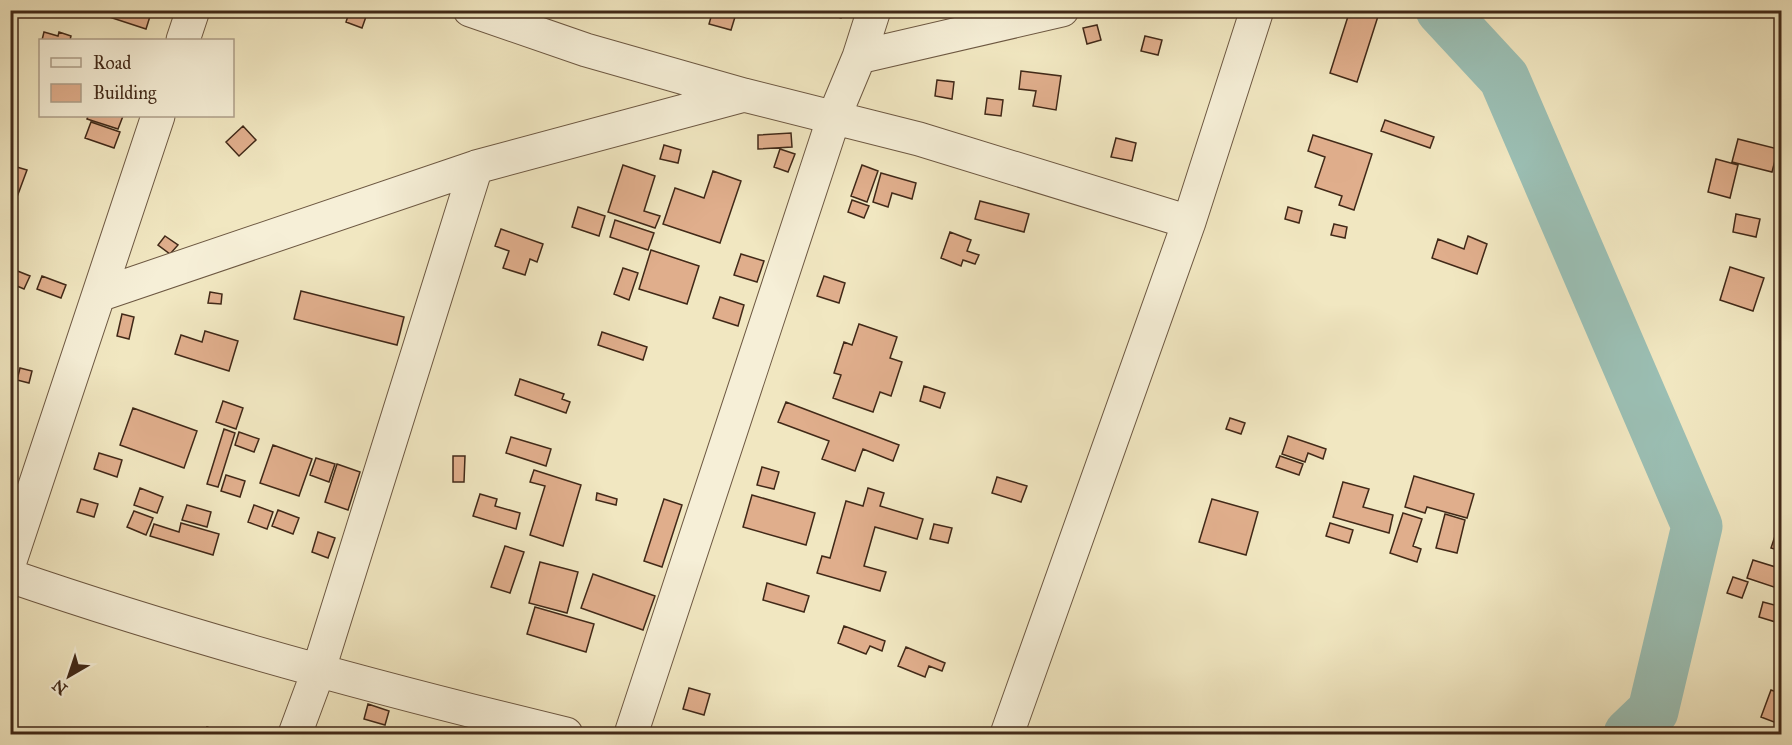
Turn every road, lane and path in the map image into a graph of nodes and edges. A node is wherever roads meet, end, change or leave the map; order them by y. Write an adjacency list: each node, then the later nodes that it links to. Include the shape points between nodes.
1 (193, 10): 6 (street)
2 (470, 10): 8 (street, via 586,50)
3 (874, 10): 7 (street)
4 (1062, 10): 7 (street)
5 (1257, 10): 12 (street)
6 (183, 39)
7 (859, 57): 10 (street)
8 (744, 95): 10 (street); 11 (street)
9 (158, 117): 13 (street)
10 (834, 117): 12 (street, via 919,139); 19 (street)
11 (476, 167): 13 (street); 16 (street)
12 (1189, 222): 20 (street)
13 (99, 295): 14 (street)
14 (10, 561)
15 (10, 576): 16 (street, via 118,613)
16 (318, 672): 17 (street); 18 (street)
17 (295, 735)
18 (567, 735)
19 (631, 735)
20 (1007, 735)

